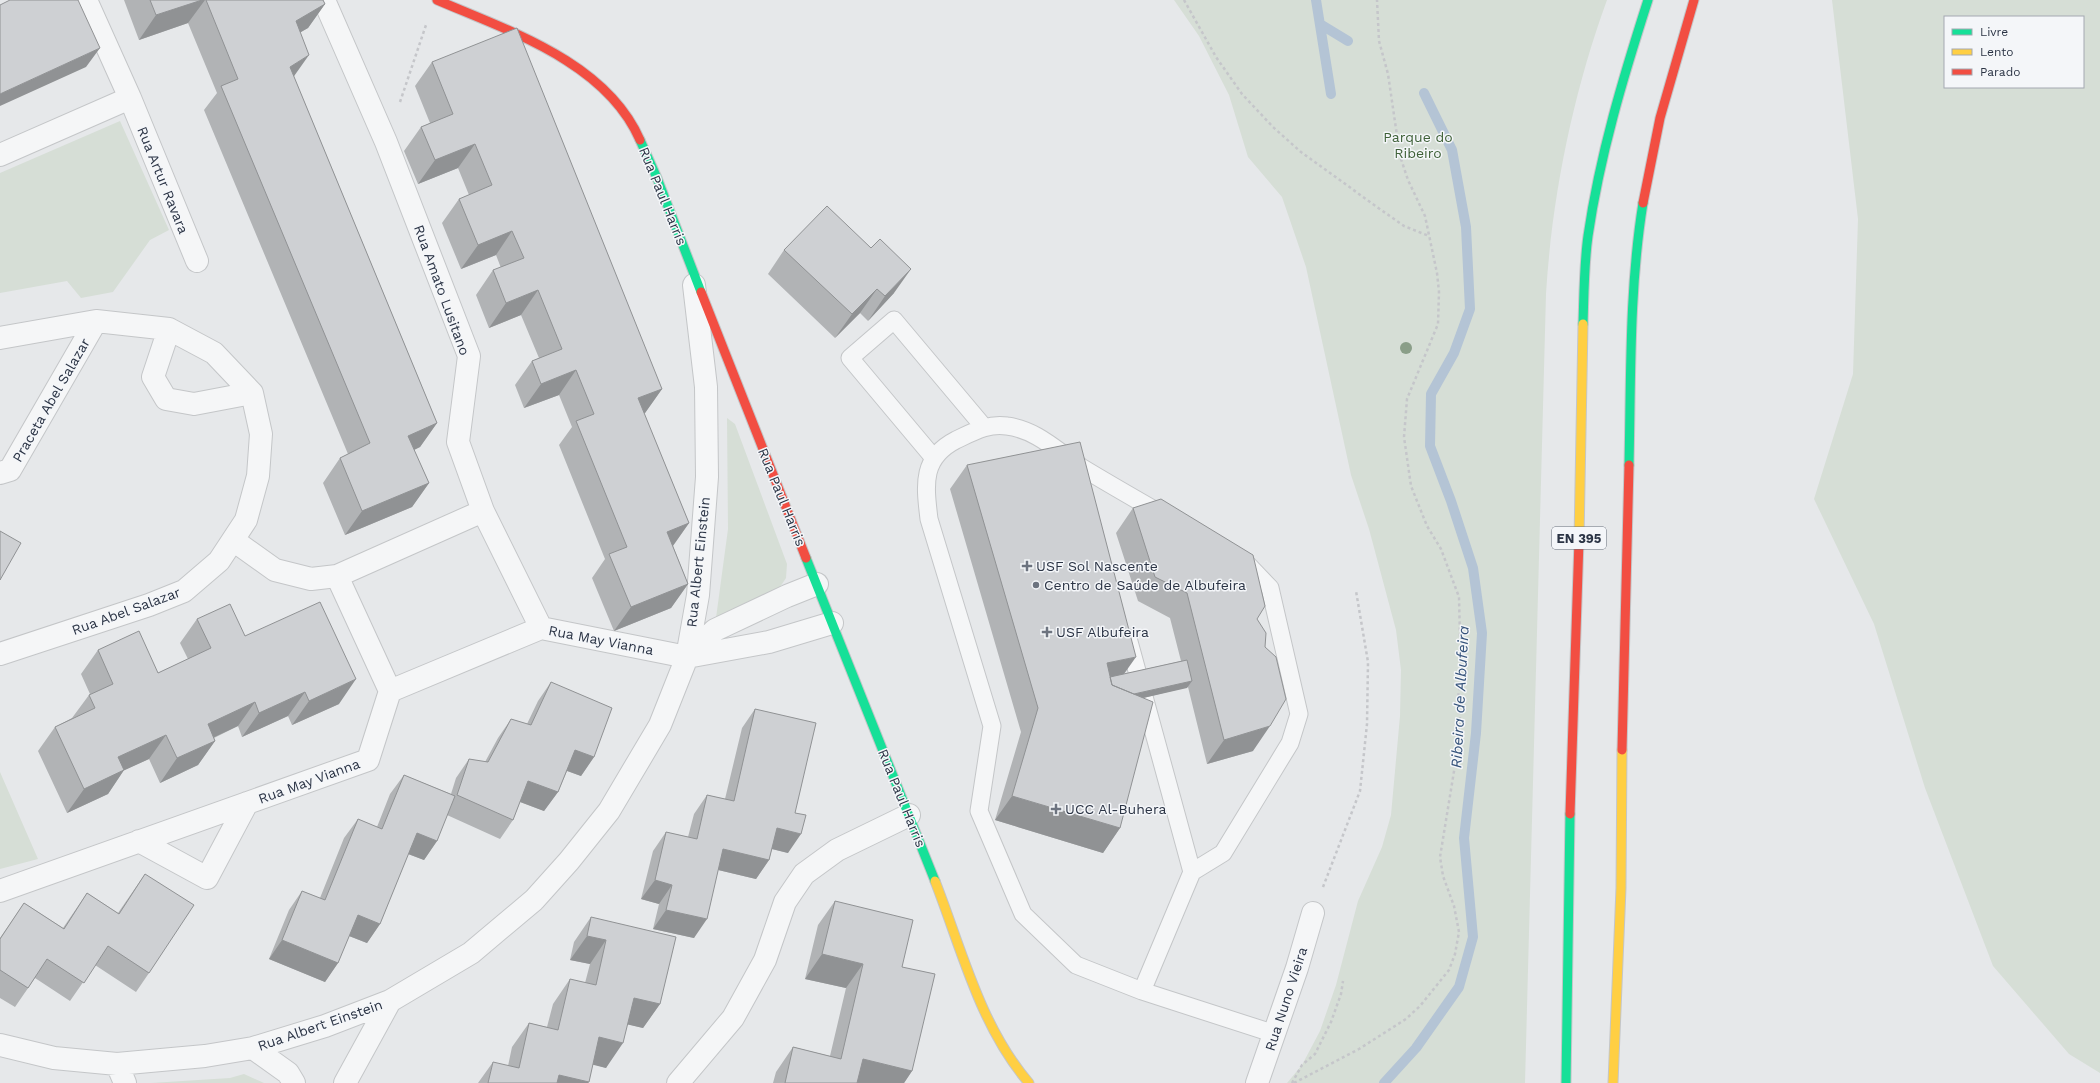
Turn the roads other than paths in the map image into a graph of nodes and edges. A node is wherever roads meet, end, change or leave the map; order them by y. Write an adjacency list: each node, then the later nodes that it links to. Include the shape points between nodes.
1 (86, 0): 6 (street, Rua Artur Ravara)
2 (324, 0): 19 (street, Rua Amato Lusitano, via 386,142 469,356 458,442)
3 (437, 0): 9 (main road, Rua Paul Harris, via 561,56 616,102 638,135)
4 (1648, 0): 48 (main road, EN 395, via 1616,101 1588,237 1583,323 1580,516 1570,794)
5 (1694, 0): 49 (main road, EN 395, via 1662,106 1638,240 1633,313 1621,888)
6 (130, 98): 7 (street); 8 (street, Rua Artur Ravara)
7 (0, 155)
8 (197, 261)
9 (693, 273): 24 (main road, Rua Paul Harris); 29 (street, Rua Albert Einstein, via 706,386 706,478 698,595)
10 (96, 321): 11 (street, Praceta Abel Salazar); 12 (street, Praceta Abel Salazar); 17 (street, Praceta Abel Salazar, via 10,470)
11 (169, 329): 13 (street, Praceta Abel Salazar, via 214,353); 13 (street, via 153,377 166,399 194,404)
12 (0, 338)
13 (252, 392): 21 (street, via 260,434 258,476 246,520)
14 (983, 426): 15 (lane, via 952,442); 15 (lane, via 894,320 850,358); 16 (lane, via 1008,426 1041,437)
15 (933, 457): 37 (lane, via 925,488 929,519 992,726 979,811 1023,914 1076,965)
16 (1080, 466): 18 (lane); 20 (lane)
17 (0, 473)
18 (1087, 489)
19 (483, 511): 23 (street); 27 (street, Rua Amato Lusitano)
20 (1181, 526)
21 (233, 540): 23 (street, via 275,570 311,579); 28 (street, Rua Abel Salazar, via 219,561 184,591)
22 (1228, 553): 34 (lane, via 1248,565 1270,588 1298,714 1290,742 1223,853)
23 (337, 576): 30 (street)
24 (817, 584): 26 (main road, Rua Paul Harris); 29 (street, via 715,630)
25 (1122, 620): 34 (lane)
26 (832, 623): 29 (street, via 769,642); 32 (main road, Rua Paul Harris)
27 (541, 628): 29 (street, Rua May Vianna); 30 (street, Rua May Vianna)
28 (0, 654)
29 (687, 657): 38 (street, Rua Albert Einstein, via 660,725 609,811 569,861 534,900 471,953)
30 (390, 691): 31 (street, Rua May Vianna, via 368,760)
31 (247, 803): 33 (street, Rua May Vianna); 33 (street, via 207,878)
32 (908, 815): 45 (street, via 836,850 804,874 785,902 765,960 733,1018); 46 (main road, Rua Paul Harris, via 988,1021 1006,1054)
33 (139, 841): 35 (street, Rua May Vianna)
34 (1192, 872): 37 (lane)
35 (0, 891)
36 (1313, 914): 39 (street, Rua Nuno Vieira)
37 (1142, 991): 39 (lane)
38 (390, 1001): 41 (street, Rua Albert Einstein, via 326,1026); 44 (street)
39 (1274, 1034): 47 (street, Rua Nuno Vieira)
40 (0, 1046): 42 (street, Rua Albert Einstein)
41 (253, 1048): 42 (street, Rua Albert Einstein); 43 (street, via 288,1073)
42 (121, 1074)
43 (294, 1083)
44 (345, 1083)
45 (678, 1083)
46 (1029, 1083)
47 (1257, 1083)
48 (1566, 1083)
49 (1613, 1083)

